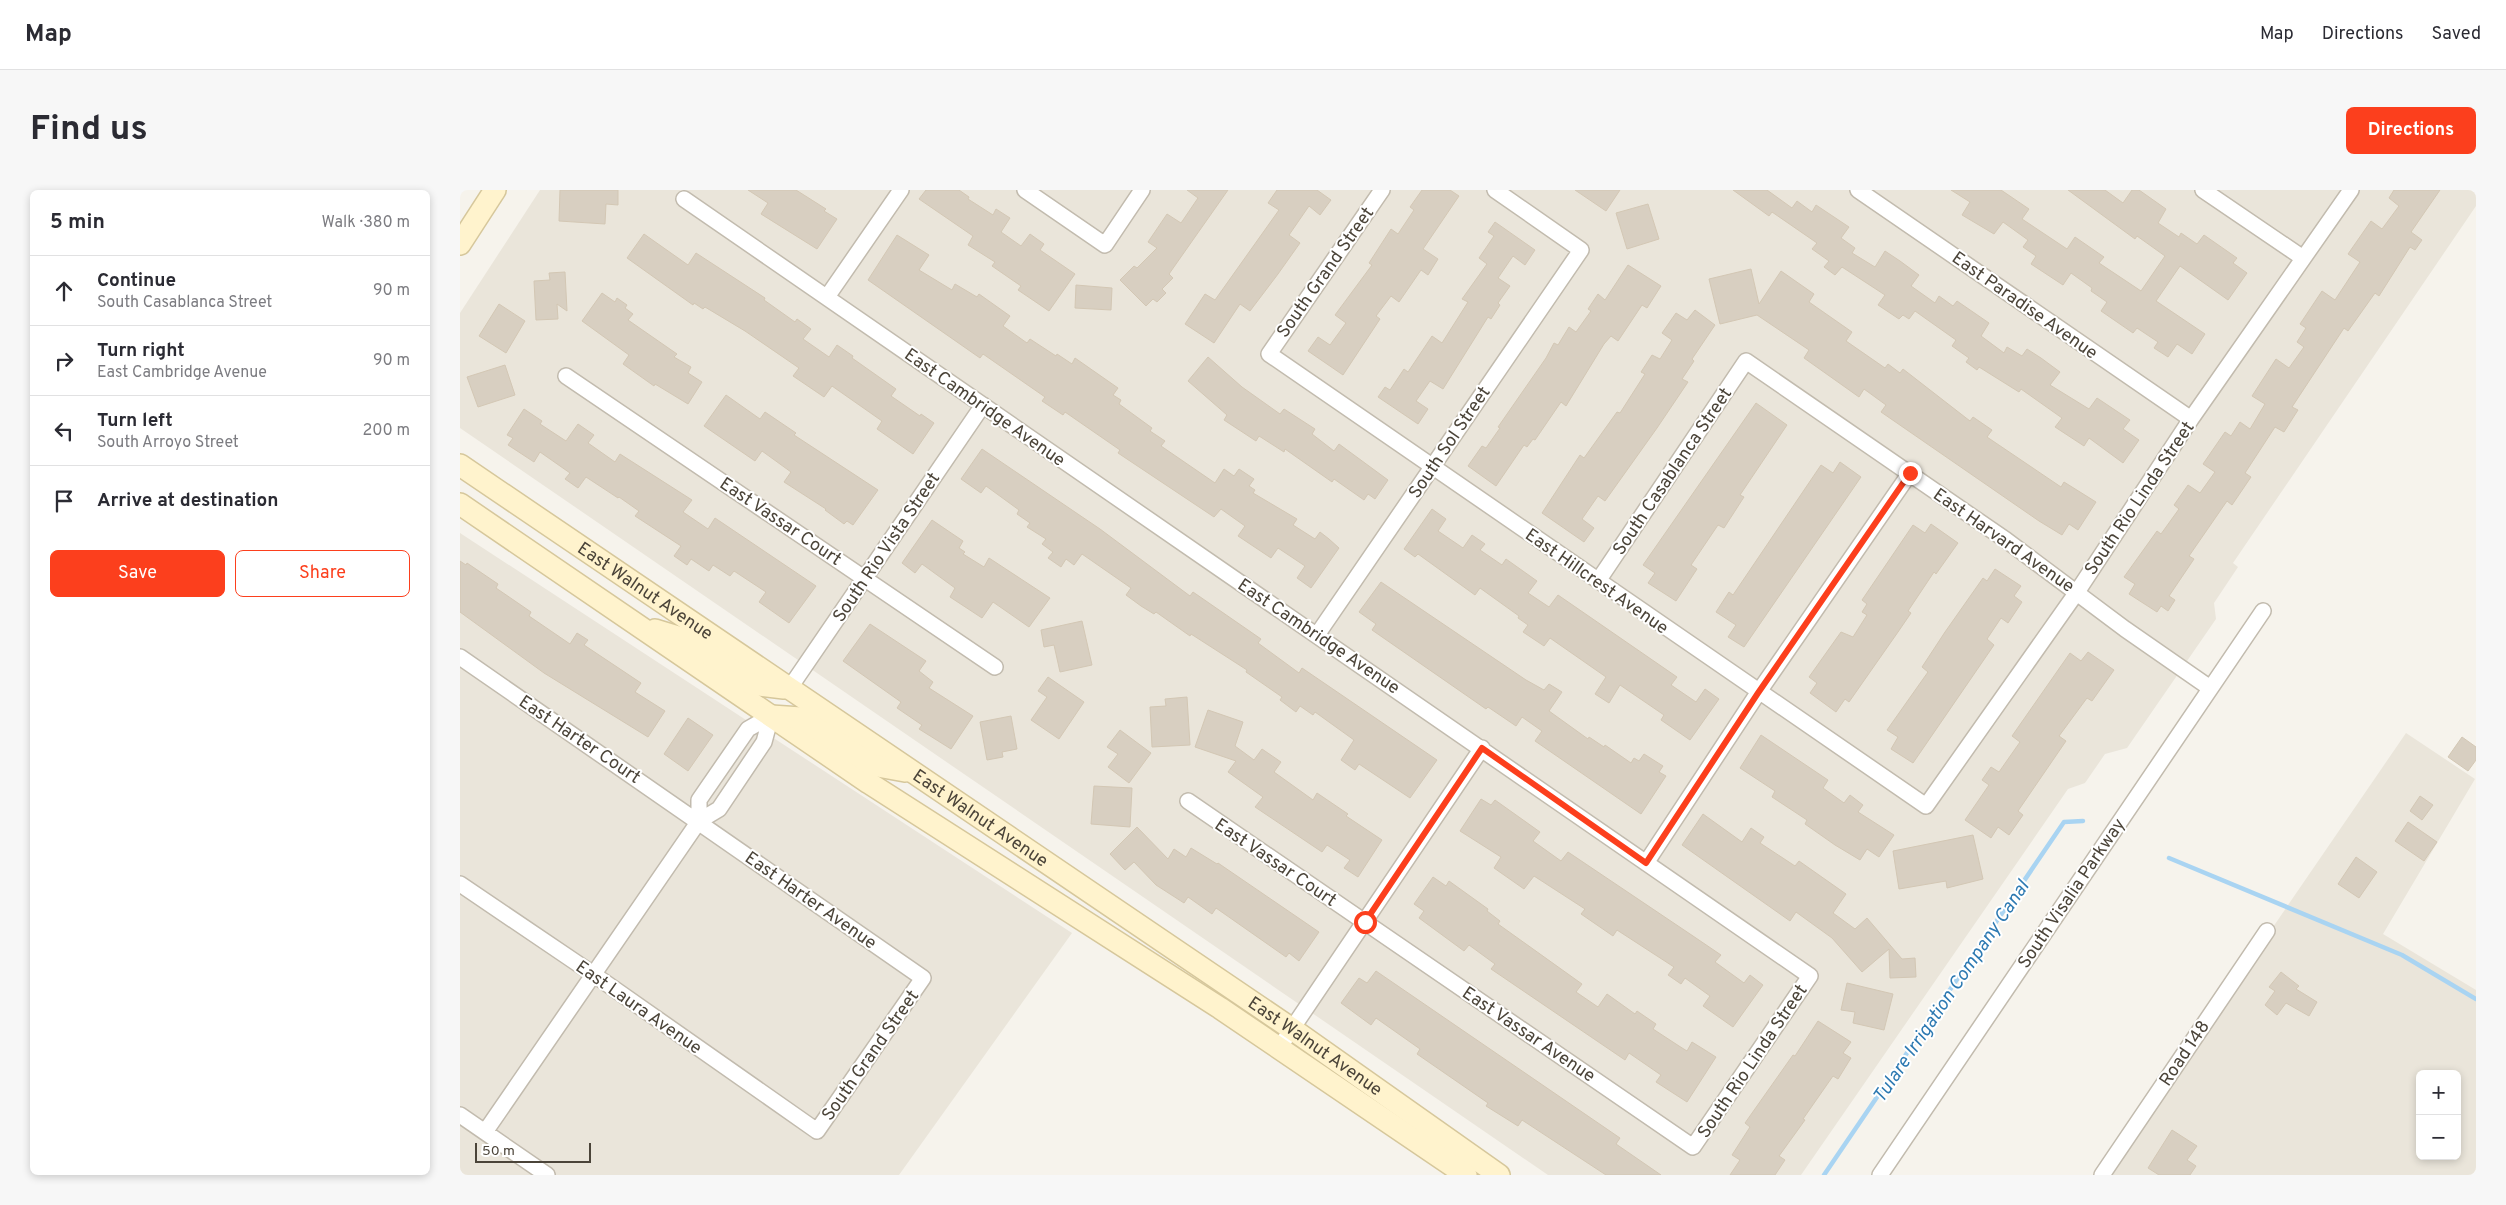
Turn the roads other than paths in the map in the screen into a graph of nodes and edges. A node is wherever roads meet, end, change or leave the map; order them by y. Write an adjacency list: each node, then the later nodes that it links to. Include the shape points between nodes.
1 (495, 190): 11 (main road)
2 (901, 190): 13 (street)
3 (1025, 190): 4 (street, via 1105,245)
4 (1142, 190)
5 (1382, 190): 14 (street, South Grand Street)
6 (1495, 190): 20 (street, South Sol Street, via 1581,250)
7 (1858, 190): 18 (street, East Paradise Avenue)
8 (2203, 190): 12 (street)
9 (2351, 190): 12 (street, South Rio Linda Street)
10 (684, 200): 13 (street, East Cambridge Avenue)
11 (460, 244)
12 (2303, 258): 18 (street, South Rio Linda Street)
13 (827, 297): 17 (street, East Cambridge Avenue)
14 (1269, 354): 20 (street, East Hillcrest Avenue)
15 (1746, 361): 21 (street, East Harvard Avenue); 24 (street, South Casablanca Street)
16 (566, 376): 23 (street, East Vassar Court)
17 (983, 405): 23 (street, South Rio Vista Street); 28 (street, East Cambridge Avenue)
18 (2191, 419): 25 (street, South Rio Linda Street)
19 (460, 465): 32 (main road, East Walnut Avenue)
20 (1432, 467): 24 (street, East Hillcrest Avenue); 28 (street, South Sol Street)
21 (1910, 473): 25 (street, East Harvard Avenue); 33 (street)
22 (460, 504): 27 (main road, East Walnut Avenue)
23 (864, 578): 30 (street, East Vassar Court); 32 (street, South Rio Vista Street)
24 (1598, 581): 33 (street, East Hillcrest Avenue)
25 (2077, 592): 31 (street, East Harvard Avenue); 38 (street, South Rio Linda Street)
26 (2263, 611): 31 (street, South Visalia Parkway)
27 (634, 623): 32 (main road, via 691,641 751,684); 34 (main road, East Walnut Avenue)
28 (1317, 635): 35 (street, East Cambridge Avenue)
29 (460, 657): 39 (street, East Harter Court)
30 (995, 667)
31 (2210, 688): 58 (street, South Visalia Parkway)
32 (789, 689): 36 (main road, East Walnut Avenue)
33 (1758, 693): 38 (street, East Hillcrest Avenue); 40 (street)
34 (771, 716): 36 (main road, via 800,718 872,765); 39 (street, via 748,729 699,800); 43 (main road, East Walnut Avenue, via 869,783)
35 (1482, 748): 40 (street, East Cambridge Avenue); 44 (street)
36 (912, 772): 42 (main road, East Walnut Avenue)
37 (1188, 802): 44 (street, East Vassar Court)
38 (1926, 806)
39 (699, 821): 46 (street); 48 (street, East Harter Avenue)
40 (1646, 863): 47 (street, East Cambridge Avenue)
41 (460, 884): 46 (street, East Laura Avenue)
42 (1083, 887): 43 (main road); 49 (main road, East Walnut Avenue)
43 (1071, 911): 50 (main road, East Walnut Avenue)
44 (1365, 922): 49 (street); 54 (street, East Vassar Avenue)
45 (2267, 931): 59 (street, Road 148)
46 (593, 974): 52 (street); 53 (street, East Laura Avenue)
47 (1810, 976): 54 (street, South Rio Linda Street)
48 (923, 978): 53 (street, South Grand Street)
49 (1292, 1029): 50 (street); 57 (main road, East Walnut Avenue)
50 (1280, 1048): 56 (main road, East Walnut Avenue)
51 (460, 1115): 52 (street)
52 (485, 1132): 55 (street)
53 (817, 1132)
54 (1694, 1147)
55 (547, 1175)
56 (1466, 1175)
57 (1499, 1175)
58 (1880, 1175)
59 (2102, 1175)

